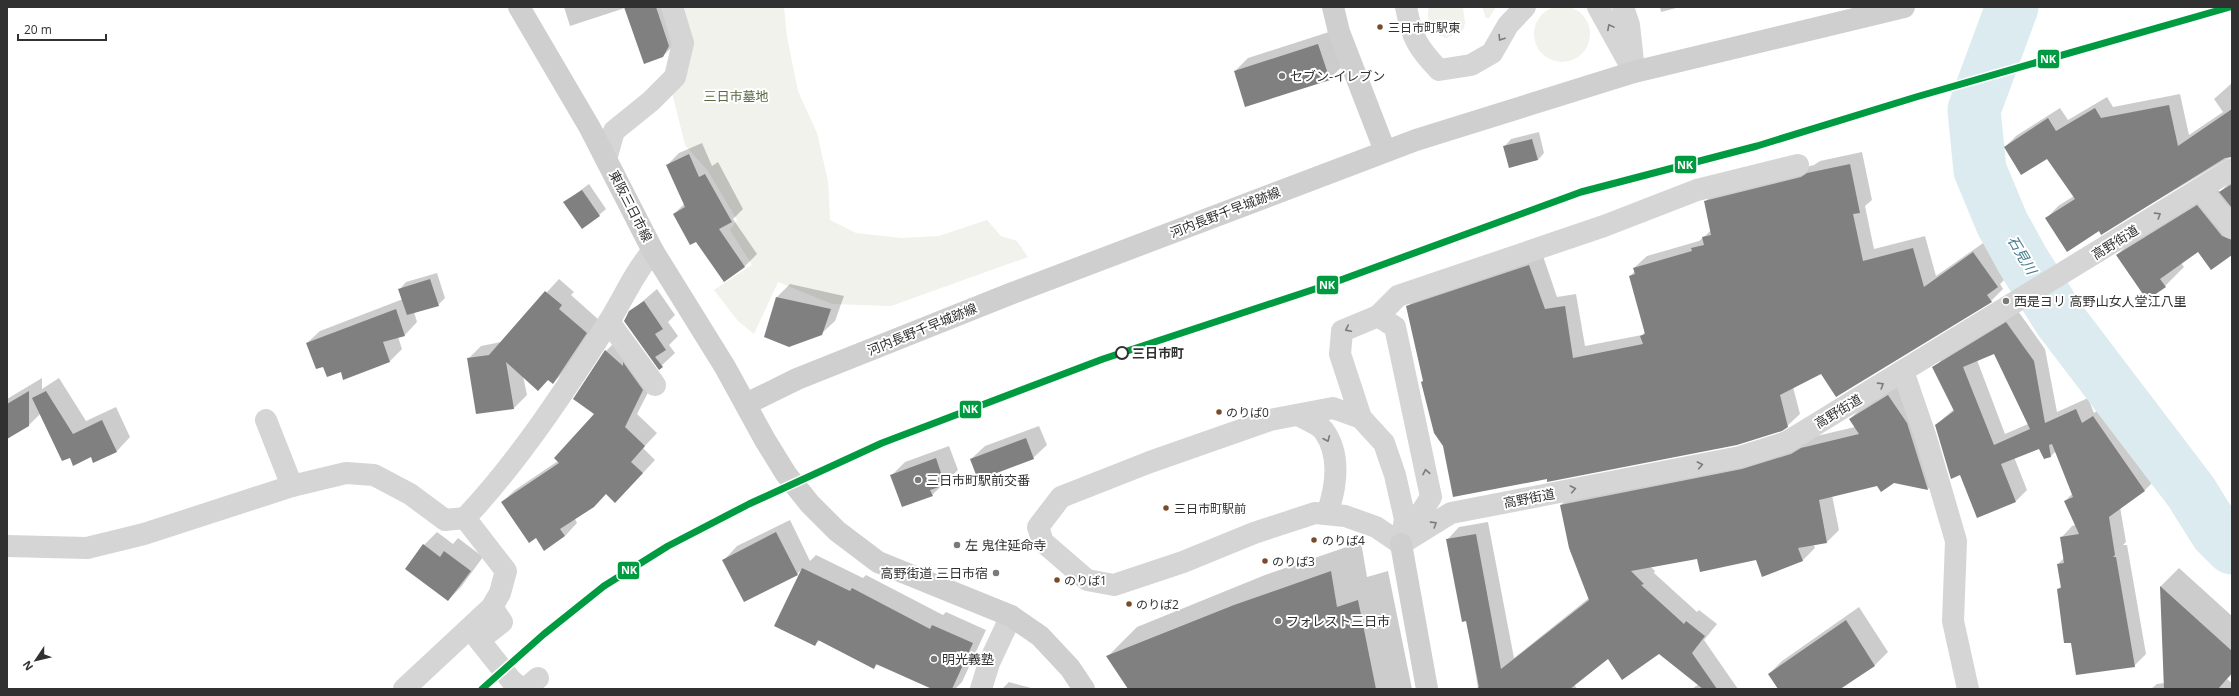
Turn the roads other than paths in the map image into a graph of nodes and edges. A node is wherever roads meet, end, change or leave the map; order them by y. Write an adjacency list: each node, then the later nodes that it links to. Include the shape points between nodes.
1 (519, 7): 11 (main road, 東阪三日市線)
2 (672, 7): 11 (street, via 683,43 675,77 651,102 614,132)
3 (1333, 7): 10 (main road, via 1339,32)
4 (1406, 7): 5 (street, one-way to 4, via 1508,25 1492,53 1472,65 1440,70 1420,50 1410,28)
5 (1525, 7)
6 (1598, 7): 9 (street, one-way to 6)
7 (1623, 7): 9 (street, via 1629,25)
8 (1904, 7): 9 (main road, 河内長野千早城跡線)
9 (1634, 72): 10 (main road, 河内長野千早城跡線)
10 (1385, 151): 21 (main road, 河内長野千早城跡線, via 995,300 797,379)
11 (606, 159): 16 (main road, 東阪三日市線)
12 (1798, 165): 17 (street, via 1697,190 1604,226 1398,296)
13 (2232, 169): 14 (street, 高野街道)
14 (2200, 189): 15 (street); 19 (street, 高野街道, one-way to 14)
15 (2232, 228)
16 (653, 251): 18 (street, via 640,266); 21 (main road, 東阪三日市線)
17 (1378, 316): 23 (street, one-way to 23, via 1342,331 1340,354); 28 (street, one-way to 17, via 1431,497 1395,327)
18 (609, 322): 20 (street); 27 (street, via 551,409 489,493)
19 (1903, 371): 28 (street, 高野街道, one-way to 19, via 1451,513 1740,457 1787,442); 37 (street, via 1926,438 1956,541 1953,621)
20 (654, 385)
21 (746, 404): 31 (main road, via 786,474 810,504 837,531 878,562)
22 (1298, 415): 23 (street, via 1333,408); 26 (street, one-way to 26, via 1324,430 1335,457 1335,492); 26 (street, via 1270,420 1150,462 1061,497 1038,527 1043,542 1087,580 1114,585 1183,562 1254,533 1315,513)
23 (1361, 418): 28 (street, via 1384,443 1395,475 1405,518)
24 (266, 420): 25 (street)
25 (292, 486): 27 (street, via 346,473 374,475 410,494 445,520); 29 (street, via 144,534 87,548)
26 (1327, 514): 28 (street, via 1345,516 1376,527)
27 (465, 518): 30 (street, via 506,571 500,593)
28 (1401, 544): 36 (main road)
29 (7, 546)
30 (492, 607): 32 (street, via 502,622 479,640 511,680); 33 (street)
31 (1012, 616): 34 (street, via 989,663); 35 (main road, via 1040,636 1070,668)
32 (528, 685)
33 (404, 689)
34 (981, 689)
35 (1084, 689)
36 (1427, 689)
37 (1968, 689)

